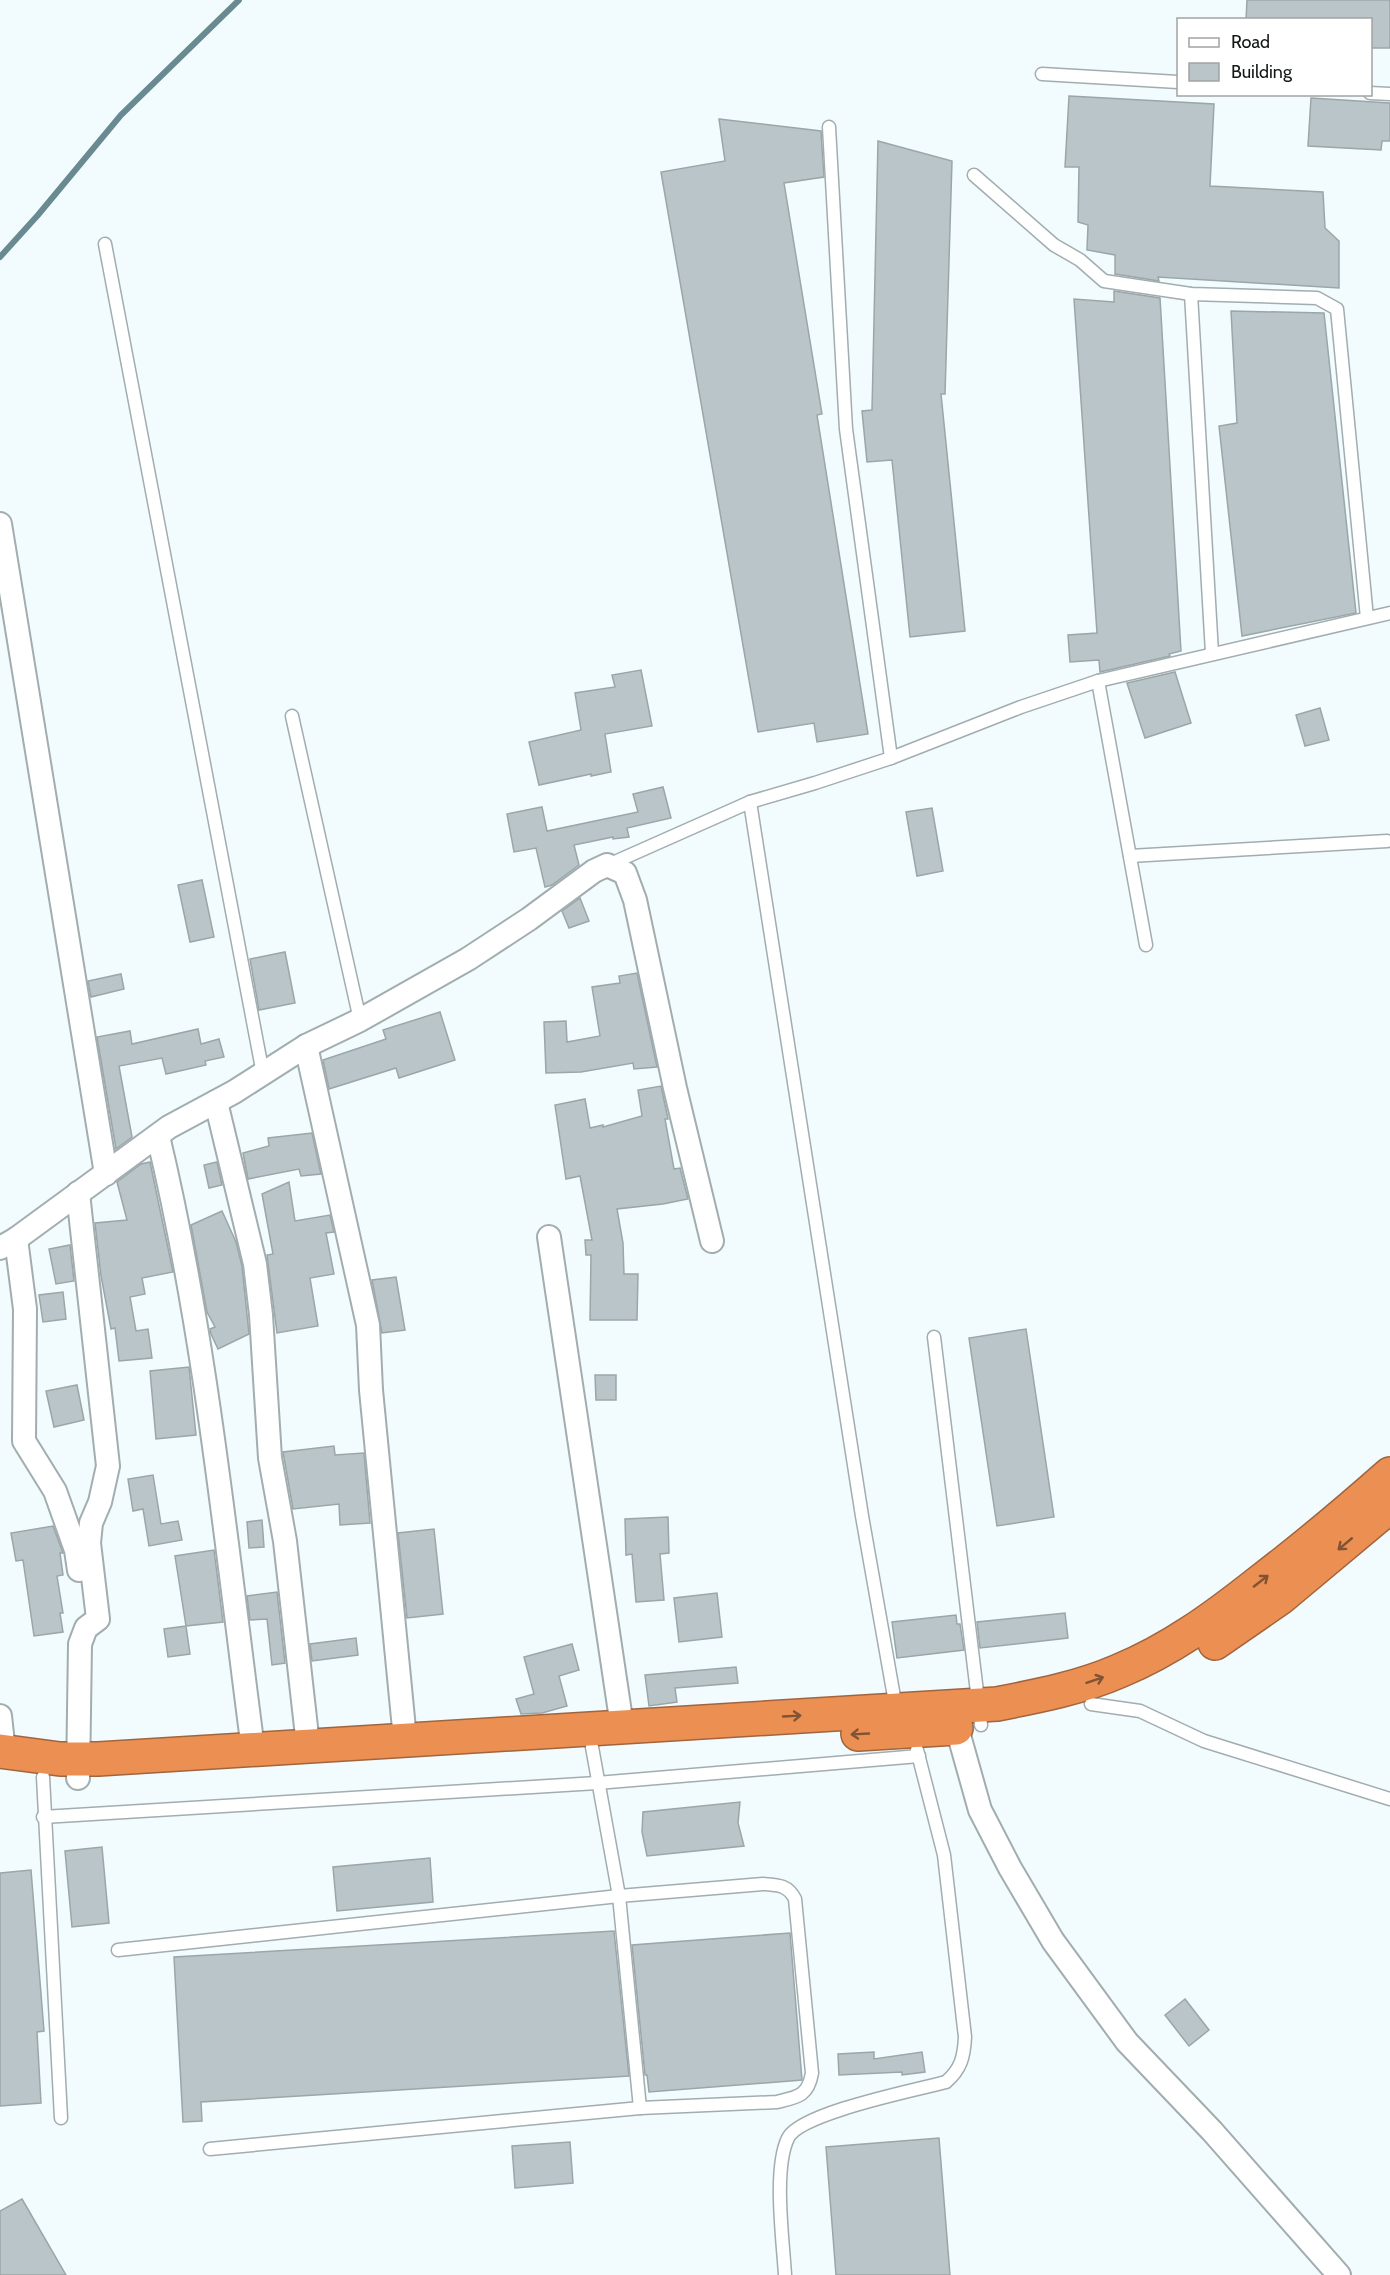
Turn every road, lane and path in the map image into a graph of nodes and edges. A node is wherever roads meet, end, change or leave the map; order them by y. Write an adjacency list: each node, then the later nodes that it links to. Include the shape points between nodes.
1 (1042, 74): 2 (lane)
2 (1177, 82)
3 (1372, 93): 4 (lane)
4 (1390, 94)
5 (829, 127): 15 (lane, via 846,429)
6 (974, 175): 8 (lane, via 1054,245 1080,260 1104,281)
7 (105, 244): 23 (lane)
8 (1191, 294): 11 (lane, via 1317,298 1337,309); 12 (lane)
9 (0, 525): 26 (street)
10 (1390, 613): 11 (lane)
11 (1367, 618): 12 (lane)
12 (1212, 653): 13 (lane)
13 (1098, 681): 15 (lane); 18 (lane)
14 (292, 716): 21 (lane)
15 (891, 758): 16 (lane)
16 (750, 802): 19 (lane); 40 (lane, via 862,1516)
17 (1387, 841): 18 (lane)
18 (1130, 856): 20 (lane)
19 (607, 866): 21 (street, via 594,871 468,959); 29 (street, via 625,873 634,900)
20 (1146, 945)
21 (360, 1020): 22 (street)
22 (306, 1046): 23 (street); 41 (street, via 370,1336 371,1390)
23 (263, 1074): 24 (street)
24 (216, 1102): 25 (street); 42 (street, via 255,1264 270,1458 285,1541)
25 (158, 1136): 26 (street); 44 (street, via 200,1343)
26 (106, 1174): 27 (street)
27 (78, 1193): 30 (street); 35 (street, via 108,1466 91,1522 89,1543 98,1619)
28 (549, 1237): 39 (street)
29 (712, 1241)
30 (8, 1243): 35 (street, via 25,1309 24,1441 55,1491 70,1531 84,1583)
31 (934, 1337): 38 (lane)
32 (1390, 1474): 34 (highway)
33 (1390, 1506): 34 (highway, one-way to 34)
34 (1296, 1569): 36 (highway, via 1280,1598 1209,1647 1158,1678); 38 (highway, one-way to 34, via 1119,1671 1174,1644 1223,1610)
35 (86, 1628): 46 (street, via 78,1668)
36 (1091, 1704): 38 (highway, via 1040,1716); 49 (lane, via 1140,1711 1204,1741)
37 (0, 1716): 45 (street)
38 (967, 1717): 40 (highway); 57 (street, via 981,1810 1053,1941 1127,2042)
39 (622, 1726): 40 (highway, one-way to 40); 41 (highway)
40 (908, 1732): 43 (highway, one-way to 43); 48 (lane); 56 (lane, via 944,1855 964,2057 957,2073 946,2082 826,2114 789,2136 781,2180)
41 (405, 1739): 42 (highway)
42 (308, 1745): 44 (highway)
43 (592, 1747): 46 (highway, via 256,1770); 48 (lane)
44 (253, 1749): 46 (highway)
45 (1, 1757): 46 (highway, via 60,1759); 47 (highway)
46 (78, 1768): 47 (highway)
47 (43, 1777): 50 (lane)
48 (597, 1783): 50 (lane); 51 (lane)
49 (1390, 1799)
50 (43, 1817): 54 (lane)
51 (619, 1896): 52 (lane); 53 (lane); 53 (lane, via 763,1884 784,1886 795,1899 798,1914 810,2086 798,2097 777,2102)
52 (118, 1950)
53 (640, 2108): 55 (lane)
54 (61, 2118)
55 (210, 2149)
56 (785, 2275)
57 (1339, 2275)

